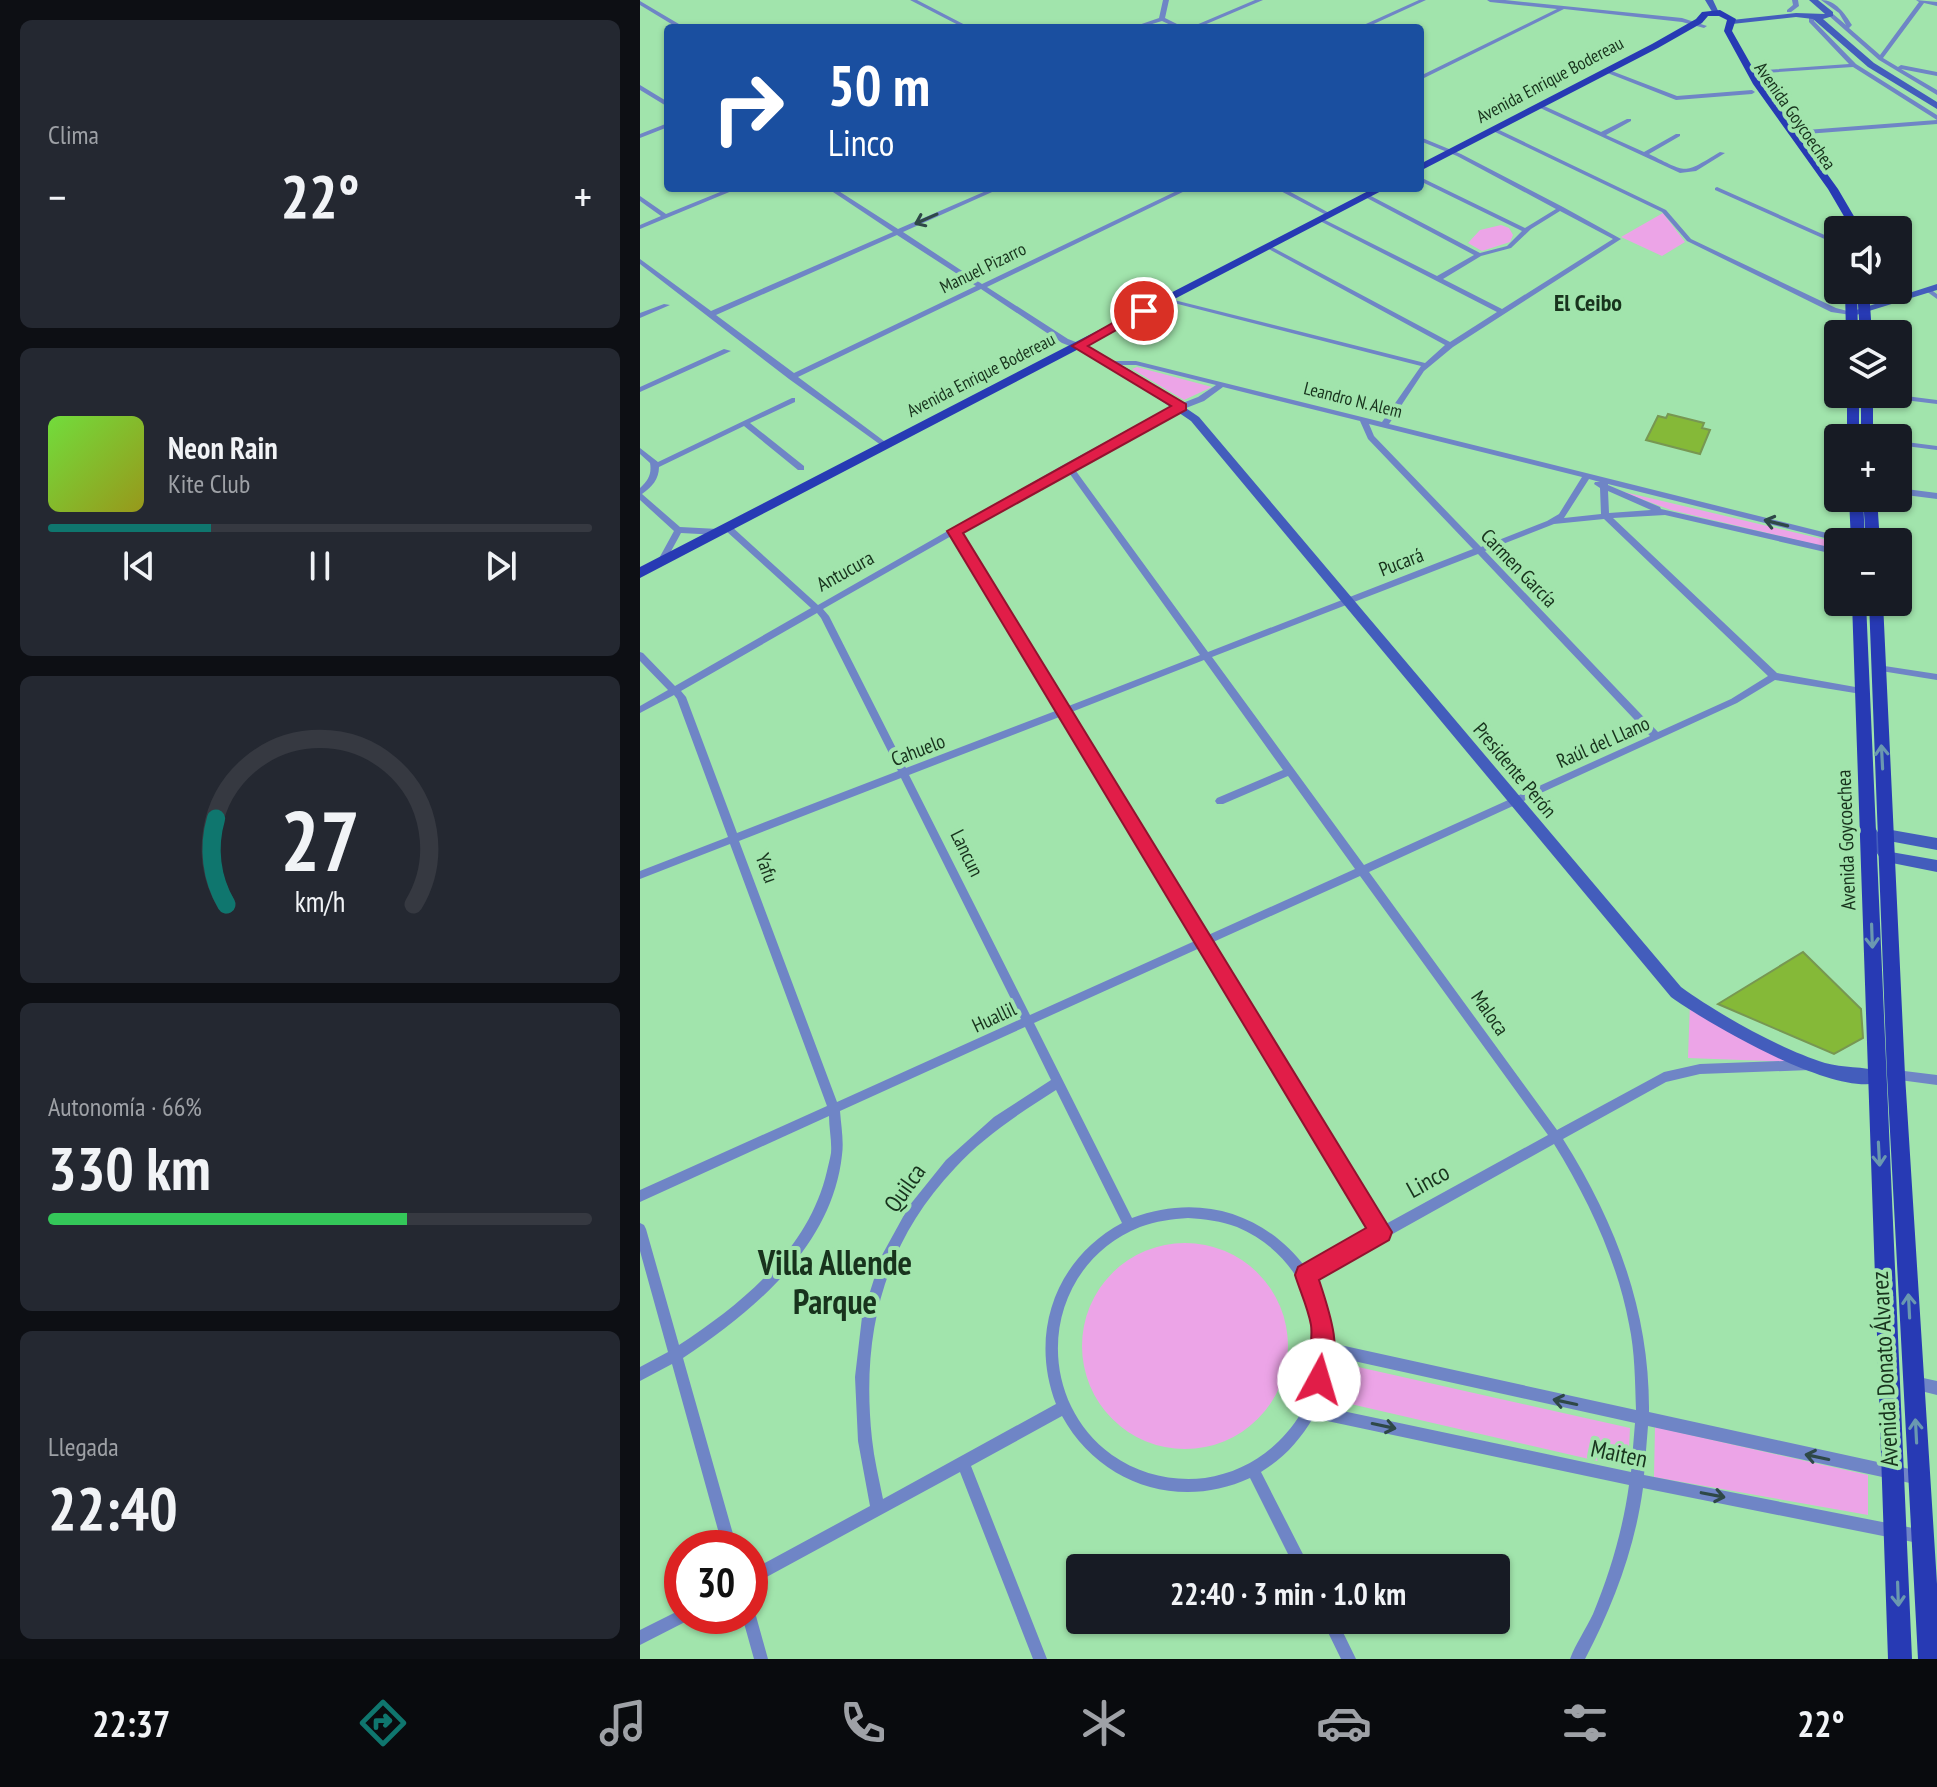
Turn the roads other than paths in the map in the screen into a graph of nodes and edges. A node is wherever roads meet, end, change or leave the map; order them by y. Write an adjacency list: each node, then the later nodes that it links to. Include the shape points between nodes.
1 (913, 0): 20 (street)
2 (1166, 0): 17 (street)
3 (1260, 0): 23 (street)
4 (1423, 0): 24 (street)
5 (1490, 0): 12 (street)
6 (1554, 0): 12 (street)
7 (1706, 0): 16 (main road, Avenida Goycoechea); 18 (main road, Avenida Goycoechea)
8 (1795, 0): 15 (street)
9 (1921, 0): 11 (street); 26 (street)
10 (640, 3): 19 (street)
11 (1937, 4)
12 (1563, 8): 18 (street); 33 (street)
13 (1829, 8): 14 (main road); 14 (main road); 25 (main road); 26 (street)
14 (1810, 9): 15 (main road); 18 (main road, Avenida Enrique Bodereau); 25 (main road); 27 (street, via 1811,21)
15 (1789, 11): 16 (main road)
16 (1720, 13): 18 (main road); 18 (main road)
17 (1162, 19): 21 (street); 22 (street)
18 (1713, 23): 30 (main road, Avenida Enrique Bodereau); 31 (main road, Avenida Goycoechea); 35 (main road, Avenida Goycoechea)
19 (675, 24)
20 (960, 24)
21 (1146, 24)
22 (1173, 24)
23 (1202, 24)
24 (1369, 24)
25 (1838, 35): 28 (main road)
26 (1880, 58): 29 (street)
27 (1854, 65): 31 (street); 41 (street)
28 (1871, 65): 29 (street); 39 (main road)
29 (1891, 65): 32 (street); 36 (street)
30 (1607, 71): 35 (street, via 1676,98); 38 (main road, Avenida Enrique Bodereau)
31 (1751, 73): 44 (main road, Avenida Goycoechea)
32 (1937, 74)
33 (1424, 76)
34 (640, 87): 37 (street)
35 (1752, 92): 66 (main road, Avenida Goycoechea)
36 (1937, 93)
37 (664, 102)
38 (1540, 106): 43 (main road, Avenida Enrique Bodereau); 45 (street)
39 (1937, 106)
40 (1629, 120): 45 (street)
41 (1937, 120): 44 (street)
42 (664, 127): 47 (street)
43 (1495, 130): 49 (main road, Avenida Enrique Bodereau); 86 (street, via 1664,211 1689,240 1834,310)
44 (1793, 133): 67 (main road, Avenida Goycoechea)
45 (1601, 135): 51 (street)
46 (1678, 135): 51 (street)
47 (640, 136)
48 (1424, 141): 49 (street)
49 (1451, 153): 52 (main road, Avenida Enrique Bodereau); 63 (street)
50 (1722, 153): 51 (street, via 1688,173)
51 (1643, 155)
52 (1424, 166)
53 (1424, 181): 71 (street)
54 (1717, 189): 73 (street)
55 (726, 192): 65 (street)
56 (836, 192): 72 (street)
57 (989, 192): 72 (street, one-way to 72)
58 (1180, 192): 78 (street, Manuel Pizarro)
59 (1285, 192): 68 (street)
60 (1374, 192): 61 (main road, Avenida Enrique Bodereau)
61 (1367, 196): 68 (main road, Avenida Enrique Bodereau); 75 (street)
62 (640, 198): 65 (street)
63 (1561, 208): 71 (street); 85 (street, via 1618,239)
64 (640, 212): 69 (street)
65 (665, 216): 69 (street)
66 (1838, 216)
67 (1851, 216)
68 (1326, 217): 74 (main road, Avenida Enrique Bodereau); 77 (street)
69 (653, 221): 70 (street)
70 (640, 227)
71 (1526, 231): 75 (street, via 1509,247)
72 (898, 232): 78 (street); 87 (street)
73 (1824, 237)
74 (1268, 247): 80 (main road, Avenida Enrique Bodereau); 91 (street)
75 (1479, 255): 77 (street)
76 (640, 261): 87 (street)
77 (1438, 279): 85 (street)
78 (982, 287): 92 (street); 96 (street, Manuel Pizarro)
79 (1934, 292): 84 (main road)
80 (1166, 300): 92 (main road, Avenida Enrique Bodereau); 95 (street)
81 (1851, 304): 86 (main road)
82 (1865, 304): 84 (main road)
83 (666, 305): 88 (street)
84 (1866, 311): 86 (main road); 90 (main road)
85 (1502, 312): 91 (street)
86 (1851, 313): 89 (main road)
87 (711, 314): 96 (street)
88 (640, 316)
89 (1851, 320)
90 (1866, 320)
91 (1450, 345): 95 (street)
92 (1078, 346): 94 (main road, Presidente Perón); 107 (main road, Avenida Enrique Bodereau)
93 (727, 351): 98 (street)
94 (1112, 363): 97 (street, Leandro N. Alem, via 1136,363); 102 (main road, Presidente Perón)
95 (1425, 365): 105 (street)
96 (792, 377): 107 (street)
97 (1221, 385): 102 (street, Antucura); 103 (street, Leandro N. Alem)
98 (640, 390)
99 (1912, 399): 101 (street)
100 (792, 400): 104 (street)
101 (1937, 402)
102 (1181, 407): 111 (street, Antucura); 129 (main road, Presidente Perón)
103 (1363, 419): 105 (street, Leandro N. Alem); 126 (street, Carmen García, via 1371,437)
104 (745, 423): 110 (street); 112 (street)
105 (1385, 424): 113 (street, Leandro N. Alem)
106 (1912, 445): 108 (street)
107 (885, 446): 122 (main road, Avenida Enrique Bodereau)
108 (1937, 448)
109 (640, 450): 110 (street)
110 (655, 466): 116 (street, via 653,480)
111 (1068, 466): 123 (street, Antucura); 134 (street, Maloca)
112 (801, 468)
113 (1586, 477): 114 (street, Leandro N. Alem); 120 (street, Pucará, via 1564,513)
114 (1604, 484): 118 (street, Leandro N. Alem); 119 (street); 124 (street, Leandro N. Alem, one-way to 114)
115 (1912, 493): 117 (street)
116 (640, 494): 121 (street)
117 (1937, 496)
118 (1665, 512): 119 (street, Leandro N. Alem); 125 (street, Leandro N. Alem)
119 (1605, 515): 120 (street, Leandro N. Alem); 136 (street)
120 (1550, 523): 126 (street, Pucará)
121 (678, 530): 122 (street); 127 (street)
122 (723, 530): 127 (main road, Avenida Enrique Bodereau); 130 (street, Lancun)
123 (954, 531): 130 (street, Antucura); 141 (street)
124 (1824, 537)
125 (1824, 549)
126 (1478, 552): 129 (street, Pucará); 142 (street, Carmen García)
127 (661, 562): 128 (main road, Avenida Enrique Bodereau)
128 (640, 573)
129 (1350, 602): 134 (street, Pucará); 146 (main road, Presidente Perón)
130 (818, 607): 138 (street, Antucura); 144 (street, Lancun)
131 (1859, 616): 139 (main road, Avenida Goycoechea)
132 (1876, 616): 135 (main road, Avenida Goycoechea)
133 (640, 655): 138 (street, Yafu)
134 (1209, 656): 141 (street, Cahuelo); 143 (street, Maloca)
135 (1878, 668): 137 (street); 149 (main road, Avenida Goycoechea, one-way to 135)
136 (1774, 676): 139 (street); 142 (street, Raúl del Llano)
137 (1937, 677)
138 (674, 690): 140 (street, Antucura); 147 (street, Yafu)
139 (1861, 691): 149 (main road, Avenida Goycoechea, via 1869,830)
140 (640, 710)
141 (1066, 712): 144 (street, Cahuelo); 153 (street)
142 (1657, 737): 146 (street, Raúl del Llano)
143 (1290, 771): 145 (street); 151 (street, Maloca)
144 (906, 774): 147 (street, Cahuelo); 154 (street, Lancun)
145 (1220, 801)
146 (1514, 802): 151 (street, Raúl del Llano); 155 (main road, Presidente Perón, via 1676,992)
147 (736, 840): 152 (street, Cahuelo); 159 (street, Yafu)
148 (1937, 844): 149 (main road)
149 (1880, 849): 150 (main road); 156 (main road, Avenida Goycoechea)
150 (1937, 866)
151 (1363, 869): 153 (street, Huallil); 160 (street, Maloca)
152 (640, 875)
153 (1205, 940): 154 (street, Huallil); 164 (street)
154 (1026, 1022): 158 (street, Lancun); 159 (street, Huallil)
155 (1812, 1065): 156 (main road, Presidente Perón, via 1855,1077); 160 (street, Linco, via 1672,1074)
156 (1886, 1076): 157 (street); 169 (main road, Avenida Donato Álvarez, one-way to 156); 176 (main road, Avenida Donato Álvarez, one-way to 176)
157 (1937, 1080)
158 (1057, 1083): 162 (street, Lancun); 179 (street, Quilca, via 1014,1107 959,1152 935,1179 892,1248 873,1296 861,1352 860,1412)
159 (834, 1110): 161 (street, Huallil); 167 (street, Yafu, via 838,1131 831,1176 800,1247 739,1312)
160 (1555, 1136): 164 (street, Linco); 173 (street, Maloca, via 1585,1189 1627,1293 1639,1349)
161 (640, 1196)
162 (1130, 1226): 165 (street, via 1158,1215 1216,1212 1269,1235); 171 (street, via 1077,1272 1060,1305 1052,1341)
163 (640, 1229): 167 (street)
164 (1381, 1232): 165 (street, Linco)
165 (1306, 1275): 166 (street, via 1317,1300)
166 (1324, 1348): 172 (street); 173 (street, Maiten, one-way to 166)
167 (677, 1356): 168 (street, Yafu); 180 (street)
168 (640, 1374)
169 (1914, 1383): 170 (street); 177 (main road, Avenida Donato Álvarez, one-way to 169)
170 (1937, 1388)
171 (1061, 1409): 174 (street); 175 (street, via 1084,1443 1112,1467 1145,1482 1206,1484)
172 (1307, 1410): 175 (street, via 1284,1442); 178 (street, Maiten, one-way to 178)
173 (1642, 1419): 176 (street, Maiten, one-way to 173); 178 (street, Maloca)
174 (963, 1463): 179 (street); 190 (street)
175 (1252, 1468): 183 (street)
176 (1893, 1474): 177 (street, Maiten); 181 (main road, Avenida Donato Álvarez)
177 (1919, 1478): 182 (main road, Avenida Donato Álvarez)
178 (1636, 1480): 181 (street, Maiten, one-way to 181); 192 (street, Maloca, via 1624,1546 1606,1602)
179 (878, 1509): 184 (street)
180 (725, 1530)
181 (1895, 1530): 182 (street, Maiten); 193 (main road, Avenida Donato Álvarez, one-way to 193)
182 (1923, 1537): 194 (main road, Avenida Donato Álvarez)
183 (1296, 1554)
184 (768, 1569)
185 (664, 1625): 188 (street)
186 (754, 1634): 189 (street)
187 (1336, 1634): 191 (street)
188 (640, 1638)
189 (761, 1659)
190 (1040, 1659)
191 (1349, 1659)
192 (1577, 1659)
193 (1900, 1659)
194 (1930, 1659)

